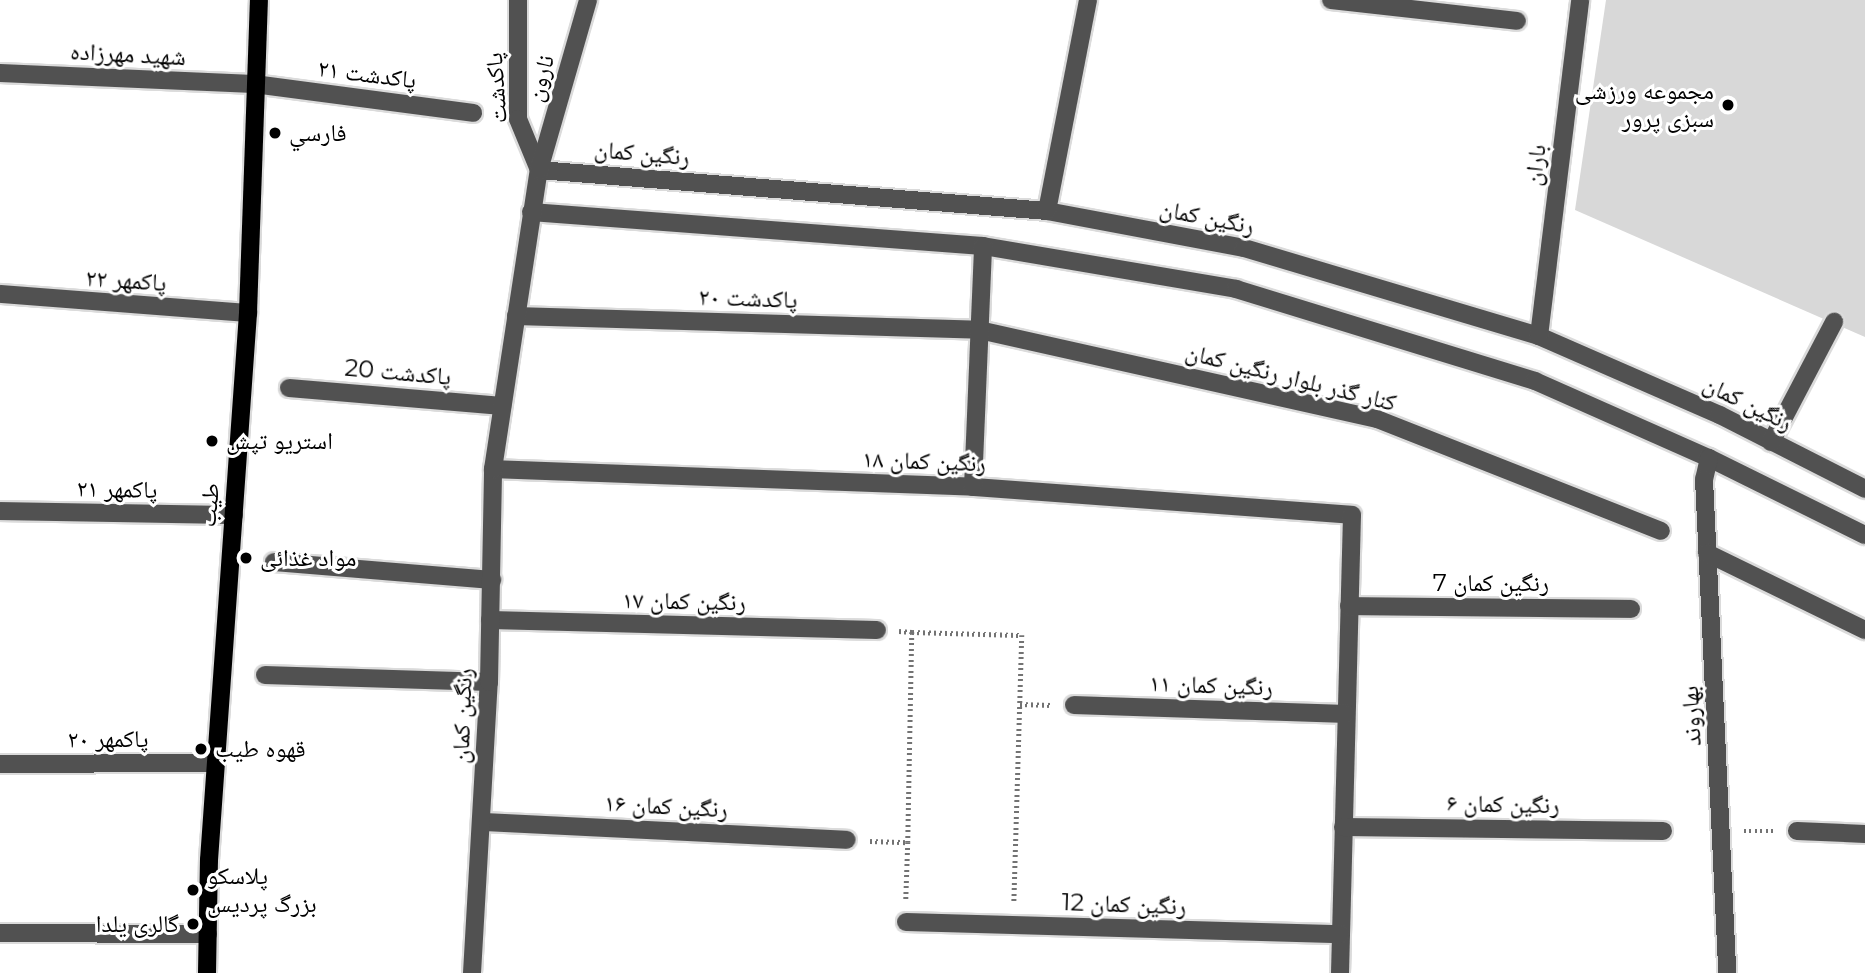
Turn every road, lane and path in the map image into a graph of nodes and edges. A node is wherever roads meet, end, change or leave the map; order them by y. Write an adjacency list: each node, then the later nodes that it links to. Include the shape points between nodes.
1 (259, 0): 9 (main road, طیب)
2 (518, 0): 11 (street, پاکدشت, via 518,119)
3 (587, 0): 11 (street, نارون)
4 (1088, 0): 12 (street)
5 (1331, 0): 7 (street)
6 (1580, 0): 20 (street, باران)
7 (1517, 21)
8 (0, 73): 9 (street, شهید مهرزاده)
9 (254, 84): 10 (street, پاکدشت ۲۱); 16 (main road, طیب)
10 (473, 113)
11 (539, 170): 12 (street, رنگین کمان); 13 (street, رنگین کمان)
12 (1047, 211): 20 (street, رنگین کمان, via 1244,248)
13 (531, 212): 14 (street); 17 (street, رنگین کمان)
14 (983, 246): 19 (street); 24 (street, via 1237,289 1535,381)
15 (0, 295): 16 (street, پاکمهر ۲۲)
16 (248, 313): 29 (main road, طیب)
17 (516, 316): 19 (street, پاکدشت ۲۰); 22 (street, رنگین کمان)
18 (1834, 322): 23 (street)
19 (979, 330): 26 (street); 30 (street, کنار گذر بلوار رنگین کمان, via 1377,419)
20 (1539, 337): 23 (street, رنگین کمان)
21 (289, 388): 22 (street, پاکدشت 20)
22 (502, 406): 25 (street, رنگین کمان)
23 (1771, 442): 27 (street, رنگین کمان)
24 (1709, 458): 31 (street); 32 (street, بهاروند, via 1704,479)
25 (493, 469): 26 (street, رنگین کمان ۱۸); 34 (street, رنگین کمان)
26 (973, 487): 35 (street, رنگین کمان ۱۸, via 1352,515)
27 (1865, 489)
28 (0, 511): 29 (street, پاکمهر ۲۱)
29 (234, 515): 46 (main road, طیب)
30 (1661, 531)
31 (1865, 535)
32 (1707, 553): 39 (street); 51 (street, بهاروند)
33 (274, 562): 34 (street)
34 (492, 580): 37 (street, رنگین کمان)
35 (1349, 606): 36 (street, رنگین کمان 7); 45 (street)
36 (1632, 609)
37 (490, 620): 38 (street, رنگین کمان ۱۷); 42 (street, رنگین کمان)
38 (877, 630): 40 (path)
39 (1865, 630)
40 (912, 632): 43 (path, via 1022,635); 55 (path)
41 (265, 676): 42 (street)
42 (489, 682): 48 (street, رنگین کمان)
43 (1020, 704): 44 (path); 57 (path)
44 (1074, 705): 45 (street, رنگین کمان ۱۱)
45 (1346, 714): 49 (street)
46 (216, 763): 47 (street, پاکمهر ۲۰); 59 (main road, طیب)
47 (0, 764)
48 (483, 822): 54 (street, رنگین کمان ۱۶); 62 (street, رنگین کمان)
49 (1343, 827): 50 (street, رنگین کمان ۶); 60 (street)
50 (1663, 831)
51 (1720, 831): 52 (path); 64 (street, بهاروند)
52 (1797, 831): 53 (street)
53 (1865, 834)
54 (847, 840): 55 (path)
55 (908, 842): 56 (path)
56 (906, 922): 57 (street, رنگین کمان 12)
57 (1013, 925): 60 (street, رنگین کمان 12)
58 (0, 933): 59 (street)
59 (208, 934): 61 (main road, طیب)
60 (1340, 934): 63 (street)
61 (207, 973)
62 (472, 973)
63 (1340, 973)
64 (1727, 973)

